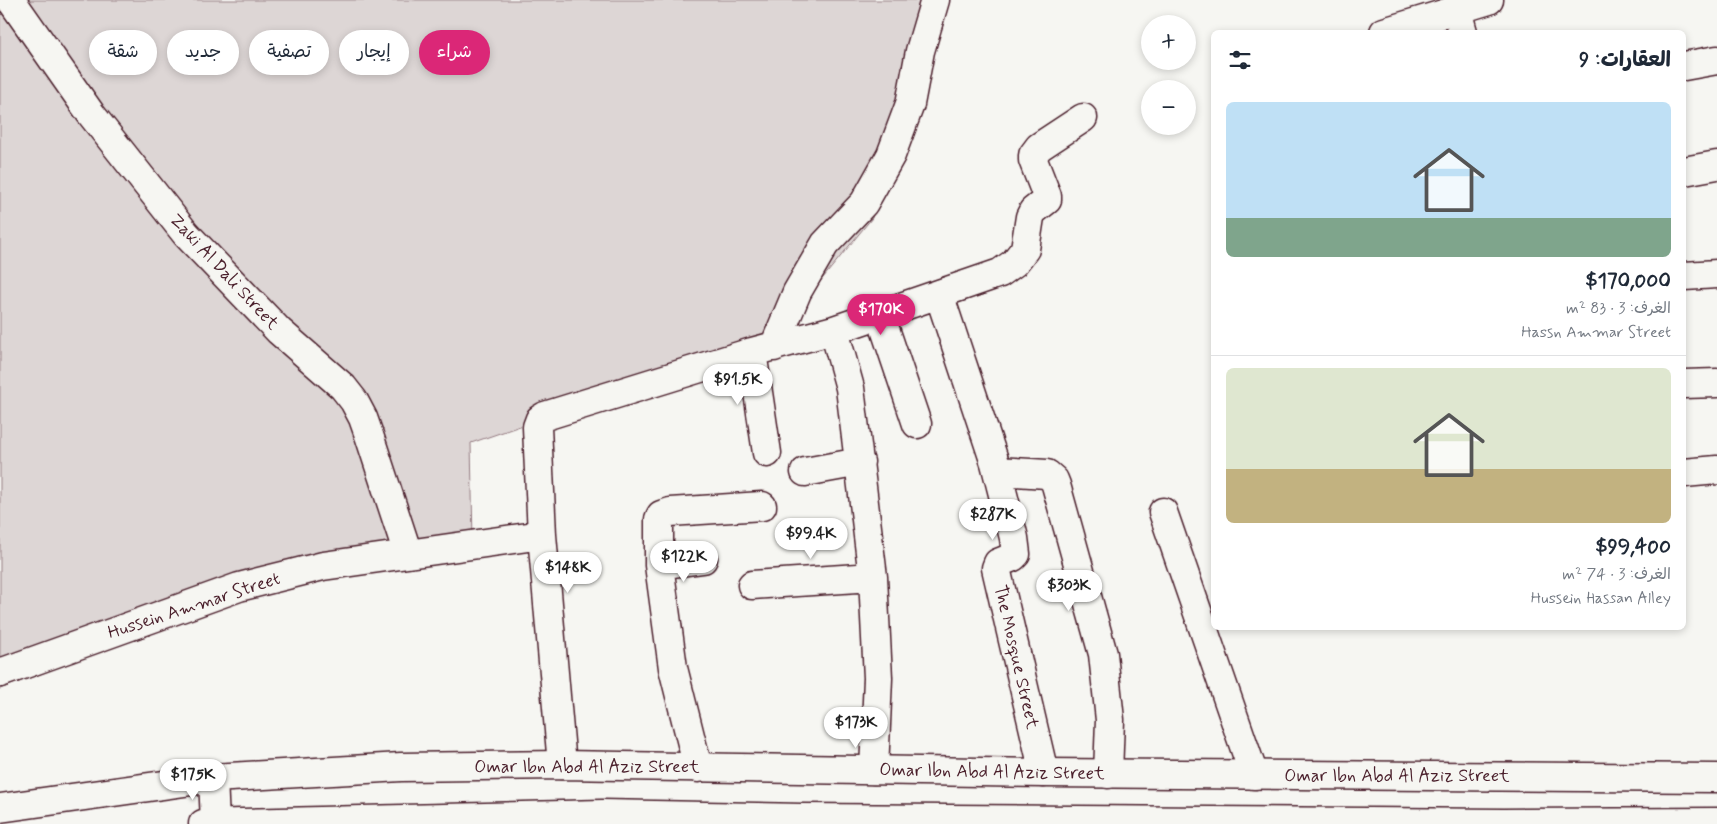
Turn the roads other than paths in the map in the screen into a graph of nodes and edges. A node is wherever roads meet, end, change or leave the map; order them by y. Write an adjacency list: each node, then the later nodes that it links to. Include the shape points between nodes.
1 (11, 0): 29 (street, Zaki Al Dali Street, via 96,121 186,234 279,331 343,386 363,418)
2 (935, 0): 16 (street, via 920,51 910,104 891,156 864,203 825,244)
3 (1490, 0): 4 (street)
4 (1460, 21): 5 (street)
5 (1398, 30)
6 (1717, 60): 7 (street)
7 (1686, 66)
8 (1083, 118): 13 (street, via 1039,147 1033,155 1047,200 1030,217 1025,250 1000,273)
9 (1717, 165): 10 (street)
10 (1686, 171)
11 (1717, 274): 12 (street)
12 (1686, 276)
13 (939, 294): 14 (street); 23 (street, The Mosque Street)
14 (880, 314): 15 (street); 19 (street)
15 (834, 330): 16 (street); 21 (street, via 850,388)
16 (763, 350): 20 (street); 28 (street, via 540,419 537,426)
17 (1717, 383): 18 (street)
18 (1686, 384)
19 (917, 424)
20 (767, 453)
21 (860, 462): 24 (street); 32 (street)
22 (1717, 470): 25 (street)
23 (997, 471): 38 (street, The Mosque Street, via 1017,552 1014,557 998,563 996,568); 39 (street, via 1046,474 1056,484 1103,654 1110,720)
24 (804, 472)
25 (1686, 473)
26 (762, 506): 31 (street, via 661,515)
27 (1163, 512): 40 (street)
28 (542, 535): 29 (street, Hussein Ammar Street); 35 (street)
29 (408, 554): 34 (street, Hussein Ammar Street, via 322,566 239,587)
30 (703, 559): 31 (street)
31 (659, 564): 36 (street, via 673,668)
32 (873, 577): 33 (street); 37 (street, via 878,678)
33 (752, 585)
34 (0, 672)
35 (562, 765): 36 (street, Omar Ibn Abd Al Aziz Street); 41 (street, Omar Ibn Abd Al Aziz Street, via 401,767)
36 (698, 768): 37 (street, Omar Ibn Abd Al Aziz Street)
37 (874, 770): 38 (street, Omar Ibn Abd Al Aziz Street)
38 (1044, 773): 39 (street, Omar Ibn Abd Al Aziz Street)
39 (1108, 774): 40 (street, Omar Ibn Abd Al Aziz Street)
40 (1254, 775): 42 (street, Omar Ibn Abd Al Aziz Street)
41 (213, 778): 43 (street, Omar Ibn Abd Al Aziz Street); 46 (street)
42 (1717, 778)
43 (0, 808)
44 (802, 821): 45 (street); 46 (street, via 602,814)
45 (1717, 822)
46 (209, 823)

